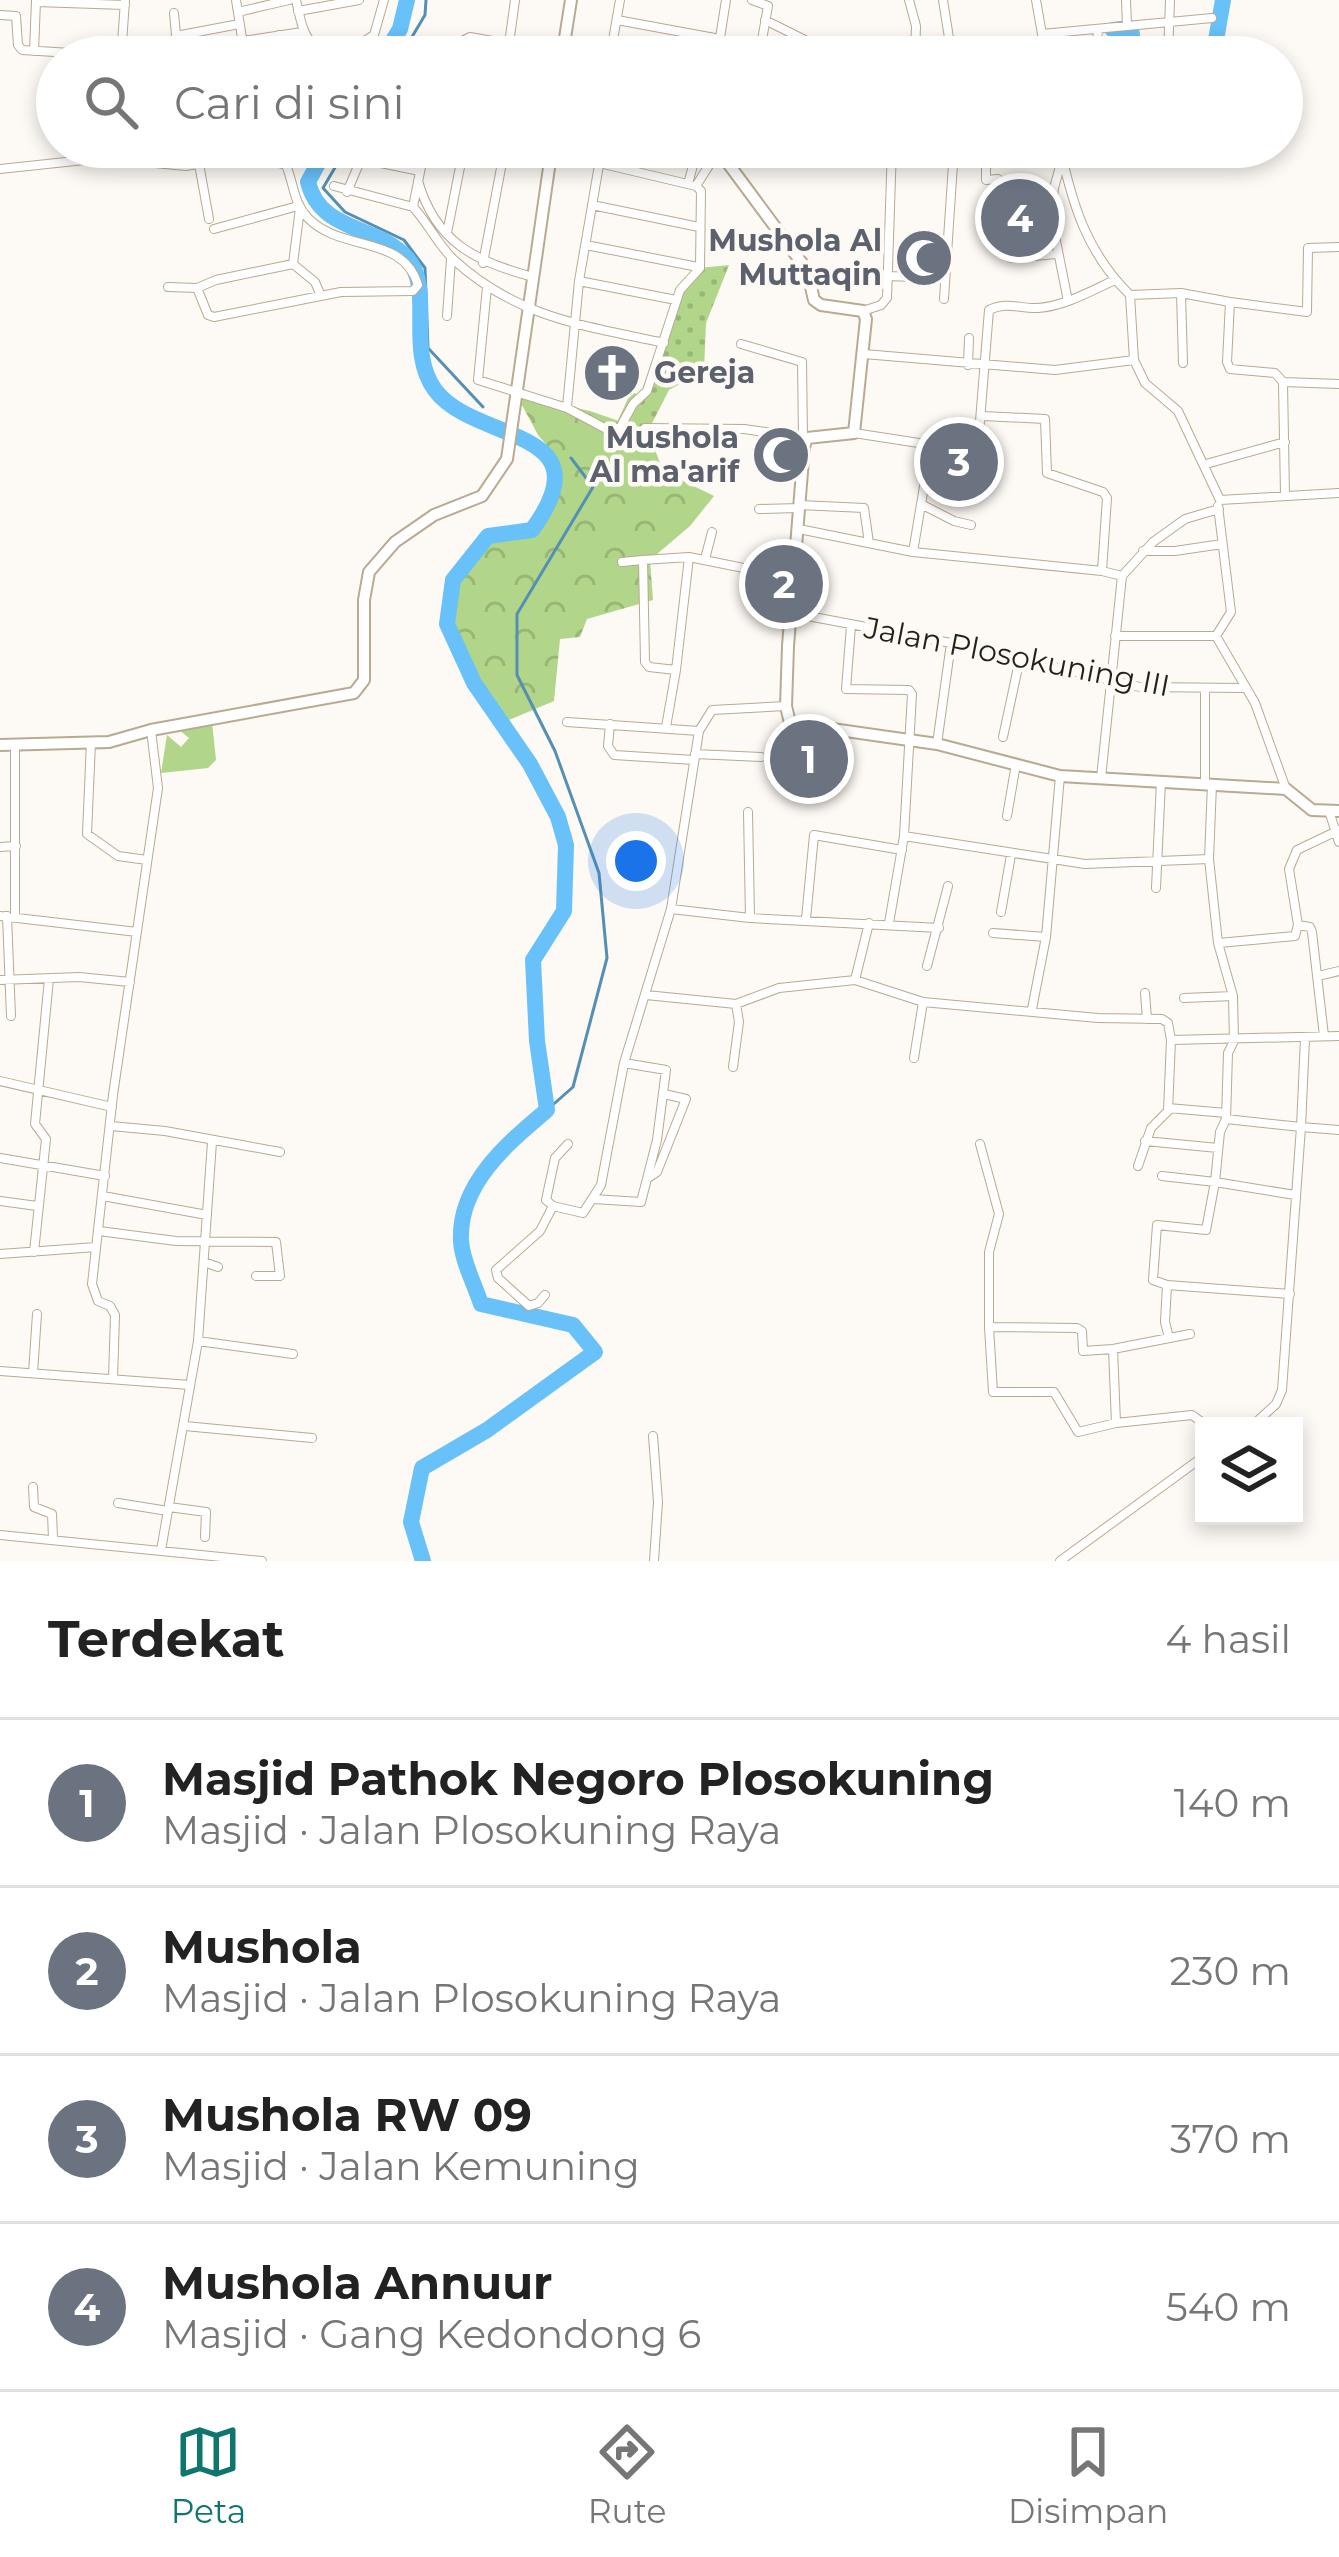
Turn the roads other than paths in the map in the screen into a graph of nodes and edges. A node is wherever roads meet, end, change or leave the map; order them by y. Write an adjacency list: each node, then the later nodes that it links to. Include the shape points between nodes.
1 (236, 0): 18 (street)
2 (292, 0): 17 (street); 18 (street)
3 (359, 0): 17 (street)
4 (384, 0): 36 (street)
5 (514, 0): 37 (street)
6 (571, 0): 38 (street)
7 (620, 0): 22 (street)
8 (726, 0): 41 (street)
9 (752, 0): 23 (street, via 767,4)
10 (909, 0): 44 (street)
11 (943, 0): 45 (street)
12 (1036, 0): 29 (street)
13 (1126, 0): 26 (street)
14 (1170, 0): 24 (street)
15 (36, 1): 16 (street); 48 (street)
16 (125, 2): 31 (street)
17 (298, 11): 28 (street)
18 (238, 12): 33 (street)
19 (174, 13): 32 (street)
20 (0, 15): 48 (street, via 16,16 20,49)
21 (1213, 18): 24 (street)
22 (617, 20): 39 (street); 40 (street)
23 (765, 20): 42 (street); 43 (street)
24 (1168, 23): 26 (street); 47 (street)
25 (234, 25): 32 (street)
26 (1127, 26): 27 (street)
27 (1097, 28): 29 (street); 46 (street)
28 (302, 32): 30 (street); 35 (street)
29 (1042, 34)
30 (279, 35): 34 (street)
31 (123, 36)
32 (176, 36)
33 (242, 36)
34 (272, 36)
35 (305, 36)
36 (372, 36)
37 (510, 36)
38 (565, 36)
39 (614, 36)
40 (704, 36)
41 (720, 36)
42 (762, 36)
43 (797, 36)
44 (916, 36)
45 (949, 36)
46 (1098, 36)
47 (1168, 36)
48 (34, 52)
49 (36, 163): 68 (street)
50 (200, 168): 76 (street, via 211,224)
51 (287, 168): 76 (street)
52 (356, 168): 73 (street)
53 (403, 168): 69 (street)
54 (420, 168): 69 (street)
55 (460, 168): 79 (street)
56 (501, 168): 84 (street)
57 (549, 168): 88 (street)
58 (598, 168): 75 (street)
59 (613, 168): 70 (street)
60 (695, 168): 70 (street)
61 (703, 168): 70 (street)
62 (732, 168): 103 (street, via 806,270 814,300)
63 (890, 168): 87 (street)
64 (953, 168): 89 (street)
65 (987, 168): 74 (street, via 986,180 998,179)
66 (1058, 168): 72 (street)
67 (1064, 168): 90 (street, via 1074,212)
68 (0, 169)
69 (419, 176): 77 (street); 79 (street, via 428,209)
70 (692, 185): 78 (street, via 701,191)
71 (334, 186): 73 (street)
72 (1054, 188): 74 (street); 82 (street)
73 (347, 192): 77 (street)
74 (997, 197): 82 (street, via 999,252)
75 (592, 206): 78 (street); 80 (street)
76 (299, 207): 85 (street); 97 (street, via 345,242 403,257 418,285)
77 (413, 207): 83 (street)
78 (699, 227): 86 (street)
79 (447, 233): 84 (street)
80 (586, 245): 86 (street); 91 (street)
81 (1339, 247): 101 (street, via 1308,248 1307,312)
82 (1056, 254): 100 (street)
83 (451, 257): 93 (street); 104 (street)
84 (483, 263): 88 (street)
85 (293, 264): 94 (street); 97 (street)
86 (700, 268): 99 (street)
87 (886, 276): 89 (street); 103 (street, via 885,302)
88 (533, 277): 102 (street)
89 (945, 278): 98 (street)
90 (1115, 280): 96 (street); 100 (street)
91 (579, 281): 99 (street); 105 (street)
92 (168, 287): 94 (street)
93 (487, 287): 102 (street); 116 (street, via 478,380)
94 (197, 288): 97 (street, via 214,317)
95 (1181, 293): 96 (street); 101 (street); 111 (street)
96 (1130, 295): 110 (street)
97 (321, 296)
98 (944, 299)
99 (676, 300): 107 (street)
100 (1068, 302): 113 (street, via 992,307)
101 (1230, 302): 114 (street, via 1230,369 1275,373)
102 (528, 310): 105 (street); 116 (street)
103 (863, 311): 109 (street)
104 (447, 316)
105 (575, 323): 107 (street); 117 (street)
106 (969, 338): 112 (street)
107 (664, 343): 117 (street, via 644,396 617,429)
108 (741, 344): 121 (street, via 802,362)
109 (864, 354): 112 (street); 120 (street)
110 (1134, 360): 113 (street, via 1055,370); 125 (street, via 1145,382 1178,411)
111 (1183, 363)
112 (968, 365): 113 (street)
113 (986, 366): 118 (street)
114 (1283, 382): 115 (street); 122 (street)
115 (1339, 384)
116 (519, 393): 117 (street); 162 (street, via 513,437 482,496 434,514 368,572 361,688)
117 (567, 408)
118 (982, 416): 124 (street); 145 (street, via 1045,419 1047,472 1103,492)
119 (646, 428): 121 (street)
120 (854, 433): 121 (street); 123 (street)
121 (805, 437): 131 (street)
122 (1286, 442): 125 (street); 128 (street)
123 (931, 445): 124 (street); 130 (street)
124 (977, 452): 126 (street, via 977,474)
125 (1206, 464): 129 (street)
126 (987, 481)
127 (1339, 493): 128 (street)
128 (1286, 495): 129 (street)
129 (1218, 497): 133 (street)
130 (921, 504): 134 (street); 140 (street)
131 (800, 507): 132 (street); 135 (street); 137 (street, via 864,508)
132 (759, 509)
133 (1219, 509): 138 (street); 139 (street, via 1185,519)
134 (971, 525)
135 (799, 530): 137 (street); 147 (street)
136 (712, 532): 142 (street)
137 (869, 543): 140 (street)
138 (1222, 544): 139 (street); 151 (street, via 1231,612)
139 (1144, 551): 146 (street)
140 (913, 552): 145 (street)
141 (689, 557): 142 (street); 143 (street); 154 (street)
142 (705, 559): 147 (street)
143 (643, 560): 144 (street); 154 (street, via 645,662)
144 (622, 562)
145 (1102, 571): 146 (street)
146 (1122, 576): 150 (street)
147 (794, 578): 148 (street)
148 (792, 613): 149 (street, Jalan Plosokuning III); 158 (street)
149 (851, 626): 152 (street, Jalan Plosokuning III); 165 (street, via 846,689 909,690)
150 (1115, 636): 151 (street); 155 (street)
151 (1216, 636): 156 (street)
152 (951, 643): 153 (street, Jalan Plosokuning III); 168 (street)
153 (1020, 658): 155 (street, Jalan Plosokuning III); 164 (street)
154 (676, 670): 161 (street)
155 (1109, 678): 157 (street, Jalan Plosokuning III); 174 (street)
156 (1244, 688): 157 (street, Jalan Plosokuning III); 177 (street)
157 (1205, 690): 176 (street)
158 (786, 706): 163 (street, via 712,710); 165 (street, via 795,725)
159 (568, 722): 160 (street)
160 (610, 724): 161 (street); 170 (street, via 614,755)
161 (666, 728): 163 (street)
162 (151, 730): 166 (street); 187 (street, via 158,788)
163 (699, 730): 170 (street)
164 (1004, 737)
165 (910, 739): 168 (street); 181 (street)
166 (91, 741): 167 (street); 187 (street, via 86,834 118,856)
167 (14, 744): 169 (street); 182 (street)
168 (938, 744): 172 (street)
169 (0, 745)
170 (694, 757): 171 (street); 192 (street)
171 (761, 757)
172 (1016, 764): 173 (street); 179 (street)
173 (1060, 776): 174 (street); 188 (street)
174 (1101, 778): 175 (street)
175 (1161, 781): 176 (street); 189 (street)
176 (1209, 784): 177 (street); 186 (street)
177 (1286, 788): 180 (street)
178 (748, 812): 195 (street)
179 (1007, 816)
180 (1336, 827): 199 (street, via 1291,858)
181 (904, 836): 184 (street); 185 (street)
182 (16, 846): 183 (street); 194 (street)
183 (0, 847)
184 (902, 850): 196 (street, via 814,835); 198 (street)
185 (1011, 855): 188 (street); 193 (street)
186 (1209, 859): 189 (street); 204 (street)
187 (148, 860): 201 (street)
188 (1054, 860): 189 (street); 203 (street)
189 (1156, 862): 191 (street)
190 (949, 886): 200 (street)
191 (1156, 887)
192 (671, 909): 195 (street); 214 (street)
193 (1000, 912)
194 (8, 916): 201 (street); 209 (street)
195 (749, 918): 196 (street)
196 (806, 919): 197 (street)
197 (869, 922): 198 (street); 211 (street)
198 (889, 923): 200 (street)
199 (1298, 925): 204 (street, via 1295,936); 207 (street, via 1312,932)
200 (939, 928): 205 (street)
201 (137, 932): 212 (street)
202 (993, 933): 203 (street)
203 (1046, 937): 219 (street)
204 (1218, 943): 215 (street)
205 (927, 966)
206 (1339, 971): 207 (street)
207 (1318, 976): 222 (street)
208 (0, 980): 209 (street)
209 (12, 980): 210 (street); 220 (street)
210 (49, 980): 212 (street); 231 (street)
211 (856, 980): 217 (street); 218 (street, via 779,988)
212 (130, 982): 233 (street)
213 (1144, 993): 221 (street)
214 (646, 995): 218 (street); 228 (street)
215 (1233, 996): 216 (street); 226 (street)
216 (1184, 998)
217 (923, 1002): 219 (street); 227 (street)
218 (736, 1004): 229 (street)
219 (1032, 1009): 221 (street)
220 (11, 1016)
221 (1148, 1019): 225 (street, via 1168,1023)
222 (1324, 1036): 223 (street); 224 (street)
223 (1339, 1036)
224 (1305, 1038): 226 (street); 237 (street)
225 (1172, 1040): 226 (street); 234 (street)
226 (1234, 1041): 235 (street)
227 (914, 1058)
228 (624, 1063): 232 (street, via 663,1068); 254 (street)
229 (733, 1067)
230 (0, 1081): 231 (street)
231 (40, 1093): 233 (street); 246 (street)
232 (664, 1094): 250 (street); 250 (street, via 686,1099)
233 (112, 1107): 236 (street)
234 (1168, 1108): 235 (street); 239 (street)
235 (1226, 1116): 237 (street); 243 (street)
236 (111, 1126): 240 (street); 248 (street)
237 (1301, 1127): 238 (street); 252 (street)
238 (1339, 1130)
239 (1145, 1141): 243 (street); 247 (street)
240 (212, 1142): 244 (street); 258 (street)
241 (568, 1144): 257 (street, via 553,1163)
242 (980, 1144): 271 (street, via 999,1214 989,1252)
243 (1218, 1148): 251 (street)
244 (280, 1152)
245 (0, 1158): 246 (street)
246 (42, 1166): 248 (street); 256 (street)
247 (1138, 1166)
248 (105, 1176): 253 (street)
249 (1162, 1176): 251 (street)
250 (647, 1179): 254 (street, via 636,1204)
251 (1215, 1182): 252 (street); 267 (street, via 1206,1230 1156,1225 1151,1274)
252 (1295, 1195): 268 (street)
253 (103, 1196): 258 (street); 259 (street)
254 (594, 1199): 257 (street, via 583,1213)
255 (0, 1202): 256 (street)
256 (37, 1206): 262 (street)
257 (553, 1206): 269 (street, via 540,1231 496,1270 529,1306)
258 (207, 1215): 260 (street)
259 (99, 1231): 260 (street); 261 (street)
260 (204, 1243): 264 (street); 266 (street, via 278,1243 280,1276)
261 (97, 1247): 262 (street); 279 (street, via 94,1295 115,1315)
262 (34, 1252): 263 (street)
263 (0, 1253)
264 (204, 1262): 265 (street); 274 (street)
265 (218, 1267)
266 (256, 1276)
267 (1167, 1285): 268 (street); 273 (street)
268 (1290, 1294): 282 (street, via 1282,1390)
269 (545, 1295)
270 (37, 1314): 278 (street)
271 (989, 1327): 275 (street, via 1077,1328 1083,1351); 283 (street, via 993,1392 1054,1392 1078,1432)
272 (1190, 1334): 273 (street)
273 (1169, 1338): 275 (street)
274 (198, 1341): 276 (street); 280 (street)
275 (1113, 1349): 283 (street)
276 (293, 1354)
277 (0, 1371): 278 (street)
278 (33, 1373): 279 (street)
279 (113, 1379): 280 (street)
280 (190, 1385): 284 (street)
281 (1195, 1417): 283 (street)
282 (1262, 1417)
283 (1116, 1423)
284 (185, 1426): 286 (street); 290 (street)
285 (653, 1436): 299 (street)
286 (311, 1438)
287 (1195, 1461): 300 (street)
288 (33, 1487): 293 (street, via 34,1507 52,1514)
289 (118, 1503): 290 (street)
290 (168, 1509): 292 (street, via 206,1512); 295 (street)
291 (0, 1535): 293 (street)
292 (206, 1537)
293 (52, 1538): 294 (street)
294 (120, 1547): 295 (street); 297 (street)
295 (161, 1550): 296 (street)
296 (206, 1558): 298 (street)
297 (119, 1561)
298 (262, 1561)
299 (654, 1561)
300 (1060, 1561)

